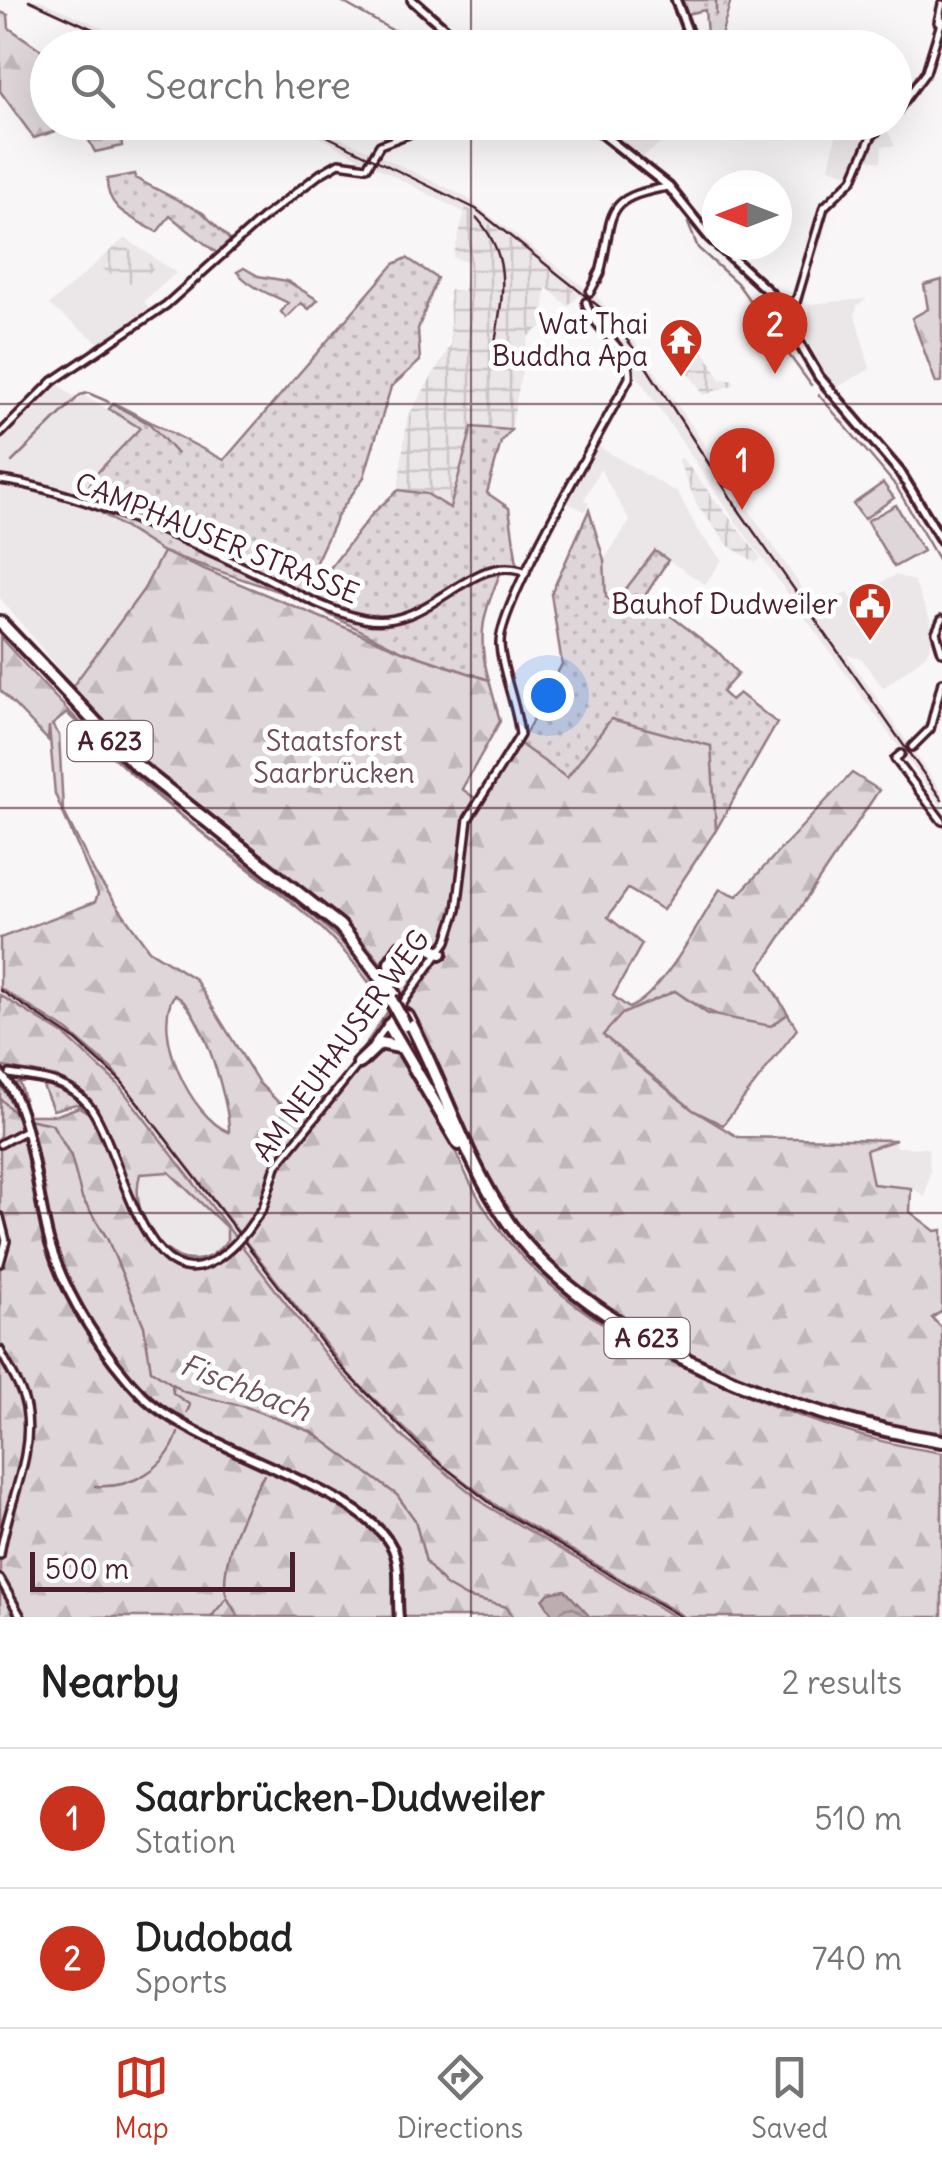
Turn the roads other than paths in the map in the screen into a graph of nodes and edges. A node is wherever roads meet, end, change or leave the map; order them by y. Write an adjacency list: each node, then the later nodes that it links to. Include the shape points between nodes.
1 (412, 0): 5 (main road)
2 (676, 0): 6 (main road)
3 (942, 4): 7 (street)
4 (942, 20): 7 (street)
5 (447, 30)
6 (687, 30)
7 (917, 87): 8 (street)
8 (912, 93)
9 (393, 140): 17 (street, via 380,145 367,167 330,167 166,305 64,372)
10 (610, 140): 12 (main road)
11 (870, 140): 15 (street, via 853,180 824,207 796,300)
12 (669, 186): 13 (street, via 626,195); 15 (main road, via 700,226)
13 (590, 292)
14 (586, 302): 20 (street, AM NEUHAUSER WEG, via 624,356 629,378)
15 (785, 308): 16 (main road); 16 (main road)
16 (822, 378): 19 (main road, via 900,472)
17 (0, 434)
18 (0, 480): 20 (street, CAMPHAUSER STRASSE, via 179,540 375,621 418,614 492,570)
19 (942, 540)
20 (526, 572): 28 (street, AM NEUHAUSER WEG, via 500,643 519,739 468,819 456,910)
21 (942, 620): 23 (street, via 936,632)
22 (0, 626): 29 (highway, A 623, via 74,714 131,768 337,930)
23 (942, 652)
24 (942, 682): 25 (street, via 930,729)
25 (912, 747)
26 (902, 754): 27 (street, via 895,759)
27 (942, 821)
28 (441, 952): 29 (highway, via 423,944 401,947 389,968); 31 (street, AM NEUHAUSER WEG)
29 (393, 995): 30 (highway, A 623, bridge)
30 (408, 1021): 37 (highway, A 623); 41 (highway, A 623, via 500,1210 577,1295 658,1343 799,1404 864,1427)
31 (389, 1025): 32 (highway); 33 (street, AM NEUHAUSER WEG)
32 (403, 1051): 33 (highway, via 380,1042); 37 (highway)
33 (359, 1063): 34 (street, AM NEUHAUSER WEG, bridge, via 276,1166 263,1208 246,1232 217,1259 201,1264 161,1254 142,1232 96,1113 65,1086)
34 (9, 1075): 35 (main road)
35 (24, 1122): 36 (street); 45 (main road, via 59,1270 125,1374 166,1415 338,1501 381,1534 397,1564)
36 (0, 1144)
37 (459, 1144): 41 (highway, A 623, via 518,1243 601,1318 821,1419)
38 (0, 1216): 39 (street, via 6,1241)
39 (0, 1263)
40 (0, 1350): 42 (street, via 27,1421)
41 (942, 1443)
42 (0, 1556)
43 (0, 1578): 44 (street)
44 (21, 1617)
45 (399, 1617)

